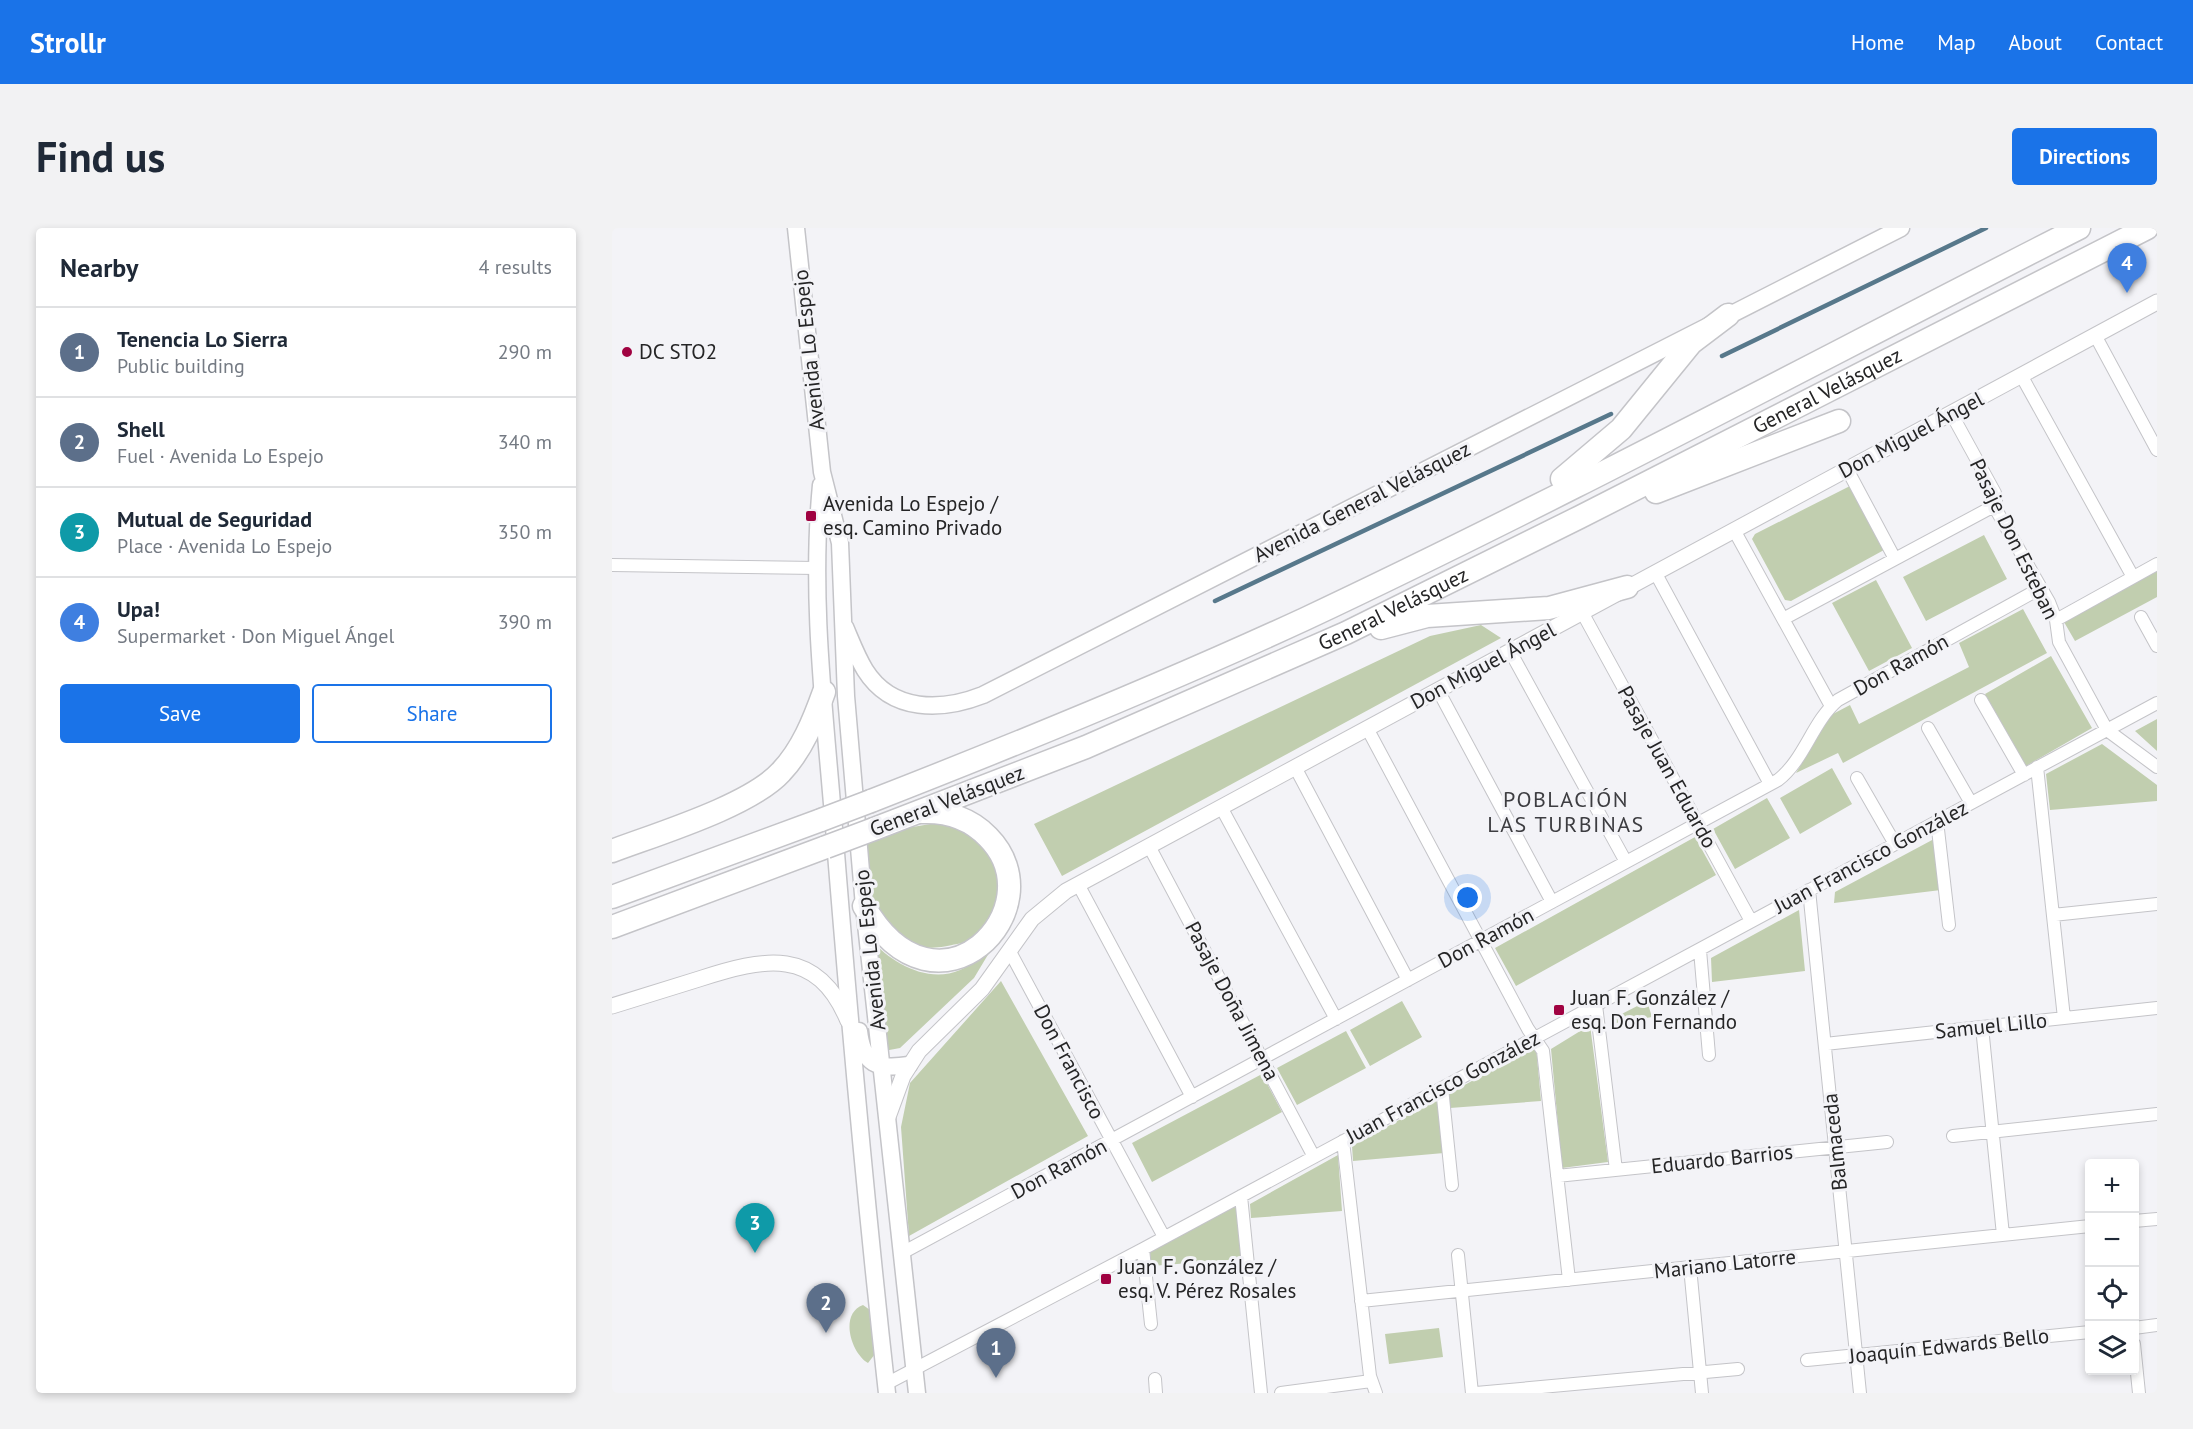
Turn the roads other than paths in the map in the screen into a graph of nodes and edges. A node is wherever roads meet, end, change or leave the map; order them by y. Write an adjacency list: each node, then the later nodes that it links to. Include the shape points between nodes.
1 (796, 228): 13 (main road, Avenida Lo Espejo)
2 (1901, 228): 6 (main road, Avenida General Velásquez)
3 (2079, 228): 15 (highway, General Velásquez)
4 (2146, 228): 16 (highway, General Velásquez)
5 (2157, 302): 7 (street, Don Miguel Ángel)
6 (1728, 315): 15 (highway, via 1691,343 1610,441); 30 (main road, Avenida General Velásquez, via 966,702 932,707 884,691 865,670)
7 (2095, 335): 8 (street, Don Miguel Ángel); 11 (street)
8 (2021, 375): 9 (street, Don Miguel Ángel); 23 (street)
9 (1951, 413): 12 (street, Don Miguel Ángel); 14 (street, Pasaje Don Esteban, via 1995,493)
10 (1839, 421): 16 (highway, via 1663,490)
11 (2157, 450)
12 (1847, 469): 17 (street, Don Miguel Ángel); 18 (street)
13 (822, 472): 21 (main road, Avenida Lo Espejo, via 815,543); 30 (main road, Avenida Lo Espejo, via 840,543)
14 (1994, 506): 18 (street); 25 (street, Pasaje Don Esteban)
15 (1524, 511): 59 (highway, General Velásquez, bridge, via 1192,670 1053,729)
16 (1580, 517): 33 (highway, General Velásquez)
17 (1734, 530): 22 (street, Don Miguel Ángel); 28 (street)
18 (1895, 559): 28 (street)
19 (2157, 564): 23 (street)
20 (612, 565): 21 (street)
21 (817, 568): 35 (main road, Avenida Lo Espejo)
22 (1655, 572): 24 (street, Don Miguel Ángel); 47 (street)
23 (2133, 578): 29 (street)
24 (1627, 587): 26 (street, Don Miguel Ángel); 33 (highway, via 1549,608 1415,619 1359,635)
25 (2040, 588): 29 (street, Pasaje Don Esteban); 38 (street, Don Ramón)
26 (1582, 612): 32 (street, Don Miguel Ángel); 52 (street, Pasaje Juan Eduardo)
27 (2141, 616): 31 (street)
28 (1783, 619): 38 (street)
29 (2056, 620): 41 (street, Pasaje Don Esteban, via 2059,642)
30 (845, 627): 62 (main road, Avenida Lo Espejo, via 846,696)
31 (2157, 646)
32 (1510, 651): 34 (street, Don Miguel Ángel); 56 (street)
33 (1267, 670): 50 (highway, General Velásquez, via 1086,747)
34 (1438, 690): 39 (street, Don Miguel Ángel); 60 (street)
35 (824, 692): 55 (highway, via 801,745 771,781 738,801); 70 (main road, Avenida Lo Espejo)
36 (1981, 700): 45 (street)
37 (2157, 703): 41 (street, Juan Francisco González)
38 (1831, 706): 47 (street, Don Ramón, via 1792,767)
39 (1367, 728): 42 (street, Don Miguel Ángel); 67 (street)
40 (1928, 728): 48 (street)
41 (2107, 730): 43 (street, Juan Francisco González); 44 (street)
42 (1295, 767): 49 (street, Don Miguel Ángel); 71 (street)
43 (2037, 767): 45 (street, Juan Francisco González); 63 (street)
44 (2157, 767)
45 (2024, 775): 48 (street, Juan Francisco González)
46 (1857, 778): 53 (street)
47 (1770, 784): 52 (street, Don Ramón)
48 (1971, 803): 51 (street, Juan Francisco González)
49 (1221, 807): 54 (street, Don Miguel Ángel); 76 (street)
50 (911, 814): 62 (highway, via 950,814 973,824 992,840 1007,872 1008,896 1002,919 990,938 974,951 954,958 923,960 897,947); 66 (highway, General Velásquez, bridge)
51 (1937, 821): 53 (street, Juan Francisco González); 65 (street)
52 (1698, 823): 56 (street, Don Ramón); 64 (street, Pasaje Juan Eduardo)
53 (1895, 844): 58 (street, Juan Francisco González)
54 (1149, 846): 57 (street, Don Miguel Ángel); 82 (street, Pasaje Doña Jimena)
55 (612, 851)
56 (1626, 862): 60 (street, Don Ramón)
57 (1078, 885): 68 (street, Don Miguel Ángel, via 1044,907); 86 (street)
58 (1809, 890): 64 (street, Juan Francisco González); 80 (street, Balmaceda)
59 (612, 897)
60 (1552, 902): 67 (street, Don Ramón)
61 (2157, 904): 63 (street)
62 (864, 906): 84 (main road, Avenida Lo Espejo)
63 (2053, 915): 75 (street)
64 (1751, 921): 69 (street, Juan Francisco González)
65 (1949, 925)
66 (612, 927)
67 (1481, 940): 71 (street, Don Ramón); 79 (street)
68 (1009, 950): 83 (street, Don Miguel Ángel, via 978,994 930,1039); 91 (street, Don Francisco)
69 (1700, 950): 72 (street, Juan Francisco González); 81 (street)
70 (846, 975): 77 (main road, Avenida Lo Espejo); 84 (main road, via 856,1007 862,1049 871,1062)
71 (1408, 980): 76 (street, Don Ramón)
72 (1596, 1005): 79 (street, Juan Francisco González); 98 (street)
73 (612, 1006): 77 (street, via 728,970 774,961 800,967 823,981 840,1002)
74 (2157, 1008): 75 (street, Samuel Lillo)
75 (2064, 1018): 78 (street, Samuel Lillo)
76 (1336, 1019): 82 (street, Don Ramón)
77 (849, 1025): 97 (main road, Avenida Lo Espejo)
78 (1982, 1027): 80 (street, Samuel Lillo); 89 (street)
79 (1535, 1038): 85 (street, Juan Francisco González); 99 (street, via 1543,1051)
80 (1825, 1044): 94 (street, Balmaceda)
81 (1709, 1055)
82 (1262, 1059): 86 (street, Don Ramón); 95 (street, Pasaje Doña Jimena)
83 (909, 1065): 84 (main road); 88 (street, Don Miguel Ángel)
84 (883, 1067): 88 (main road, Avenida Lo Espejo)
85 (1442, 1088): 92 (street, Juan Francisco González); 100 (street)
86 (1192, 1097): 91 (street, Don Ramón)
87 (2157, 1114): 89 (street)
88 (888, 1117): 96 (main road, Avenida Lo Espejo)
89 (1992, 1132): 90 (street); 105 (street)
90 (1953, 1136)
91 (1112, 1140): 106 (street, Don Francisco); 109 (street, Don Ramón)
92 (1343, 1141): 95 (street, Juan Francisco González); 114 (street)
93 (1887, 1142): 94 (street, Eduardo Barrios)
94 (1836, 1147): 98 (street, Eduardo Barrios); 108 (street, Balmaceda)
95 (1314, 1156): 101 (street, Juan Francisco González)
96 (892, 1157): 97 (main road, via 876,1150); 109 (main road, Avenida Lo Espejo)
97 (863, 1161): 127 (main road, Avenida Lo Espejo)
98 (1616, 1170): 99 (street, Eduardo Barrios)
99 (1557, 1176): 112 (street)
100 (1452, 1185)
101 (1242, 1196): 106 (street, Juan Francisco González); 130 (street)
102 (2157, 1219): 103 (street)
103 (2139, 1221)
104 (2085, 1227): 105 (street, Mariano Latorre)
105 (2002, 1235): 108 (street, Mariano Latorre)
106 (1164, 1237): 107 (street, Juan Francisco González)
107 (1143, 1249): 115 (street); 121 (street, Juan Francisco González)
108 (1846, 1251): 111 (street, Mariano Latorre); 119 (street, Balmaceda)
109 (902, 1253): 121 (main road, Avenida Lo Espejo)
110 (1458, 1255): 113 (street)
111 (1690, 1267): 112 (street, Mariano Latorre); 123 (street)
112 (1569, 1280): 113 (street, Mariano Latorre)
113 (1462, 1291): 114 (street, Mariano Latorre); 132 (street)
114 (1361, 1301): 126 (street)
115 (1151, 1324)
116 (2157, 1325): 117 (street)
117 (2139, 1327)
118 (2085, 1333): 119 (street, Joaquín Edwards Bello)
119 (1856, 1356): 120 (street, Joaquín Edwards Bello); 134 (street, Balmaceda)
120 (1808, 1360)
121 (914, 1369): 127 (street, Juan Francisco González); 128 (main road, Avenida Lo Espejo)
122 (1738, 1370): 123 (street)
123 (1700, 1373): 132 (street); 133 (street)
124 (2137, 1375): 135 (street)
125 (1155, 1379): 129 (street)
126 (1373, 1387): 131 (street)
127 (886, 1389)
128 (917, 1393)
129 (1156, 1393)
130 (1261, 1393)
131 (1281, 1393)
132 (1474, 1393)
133 (1702, 1393)
134 (1860, 1393)
135 (2139, 1393)

